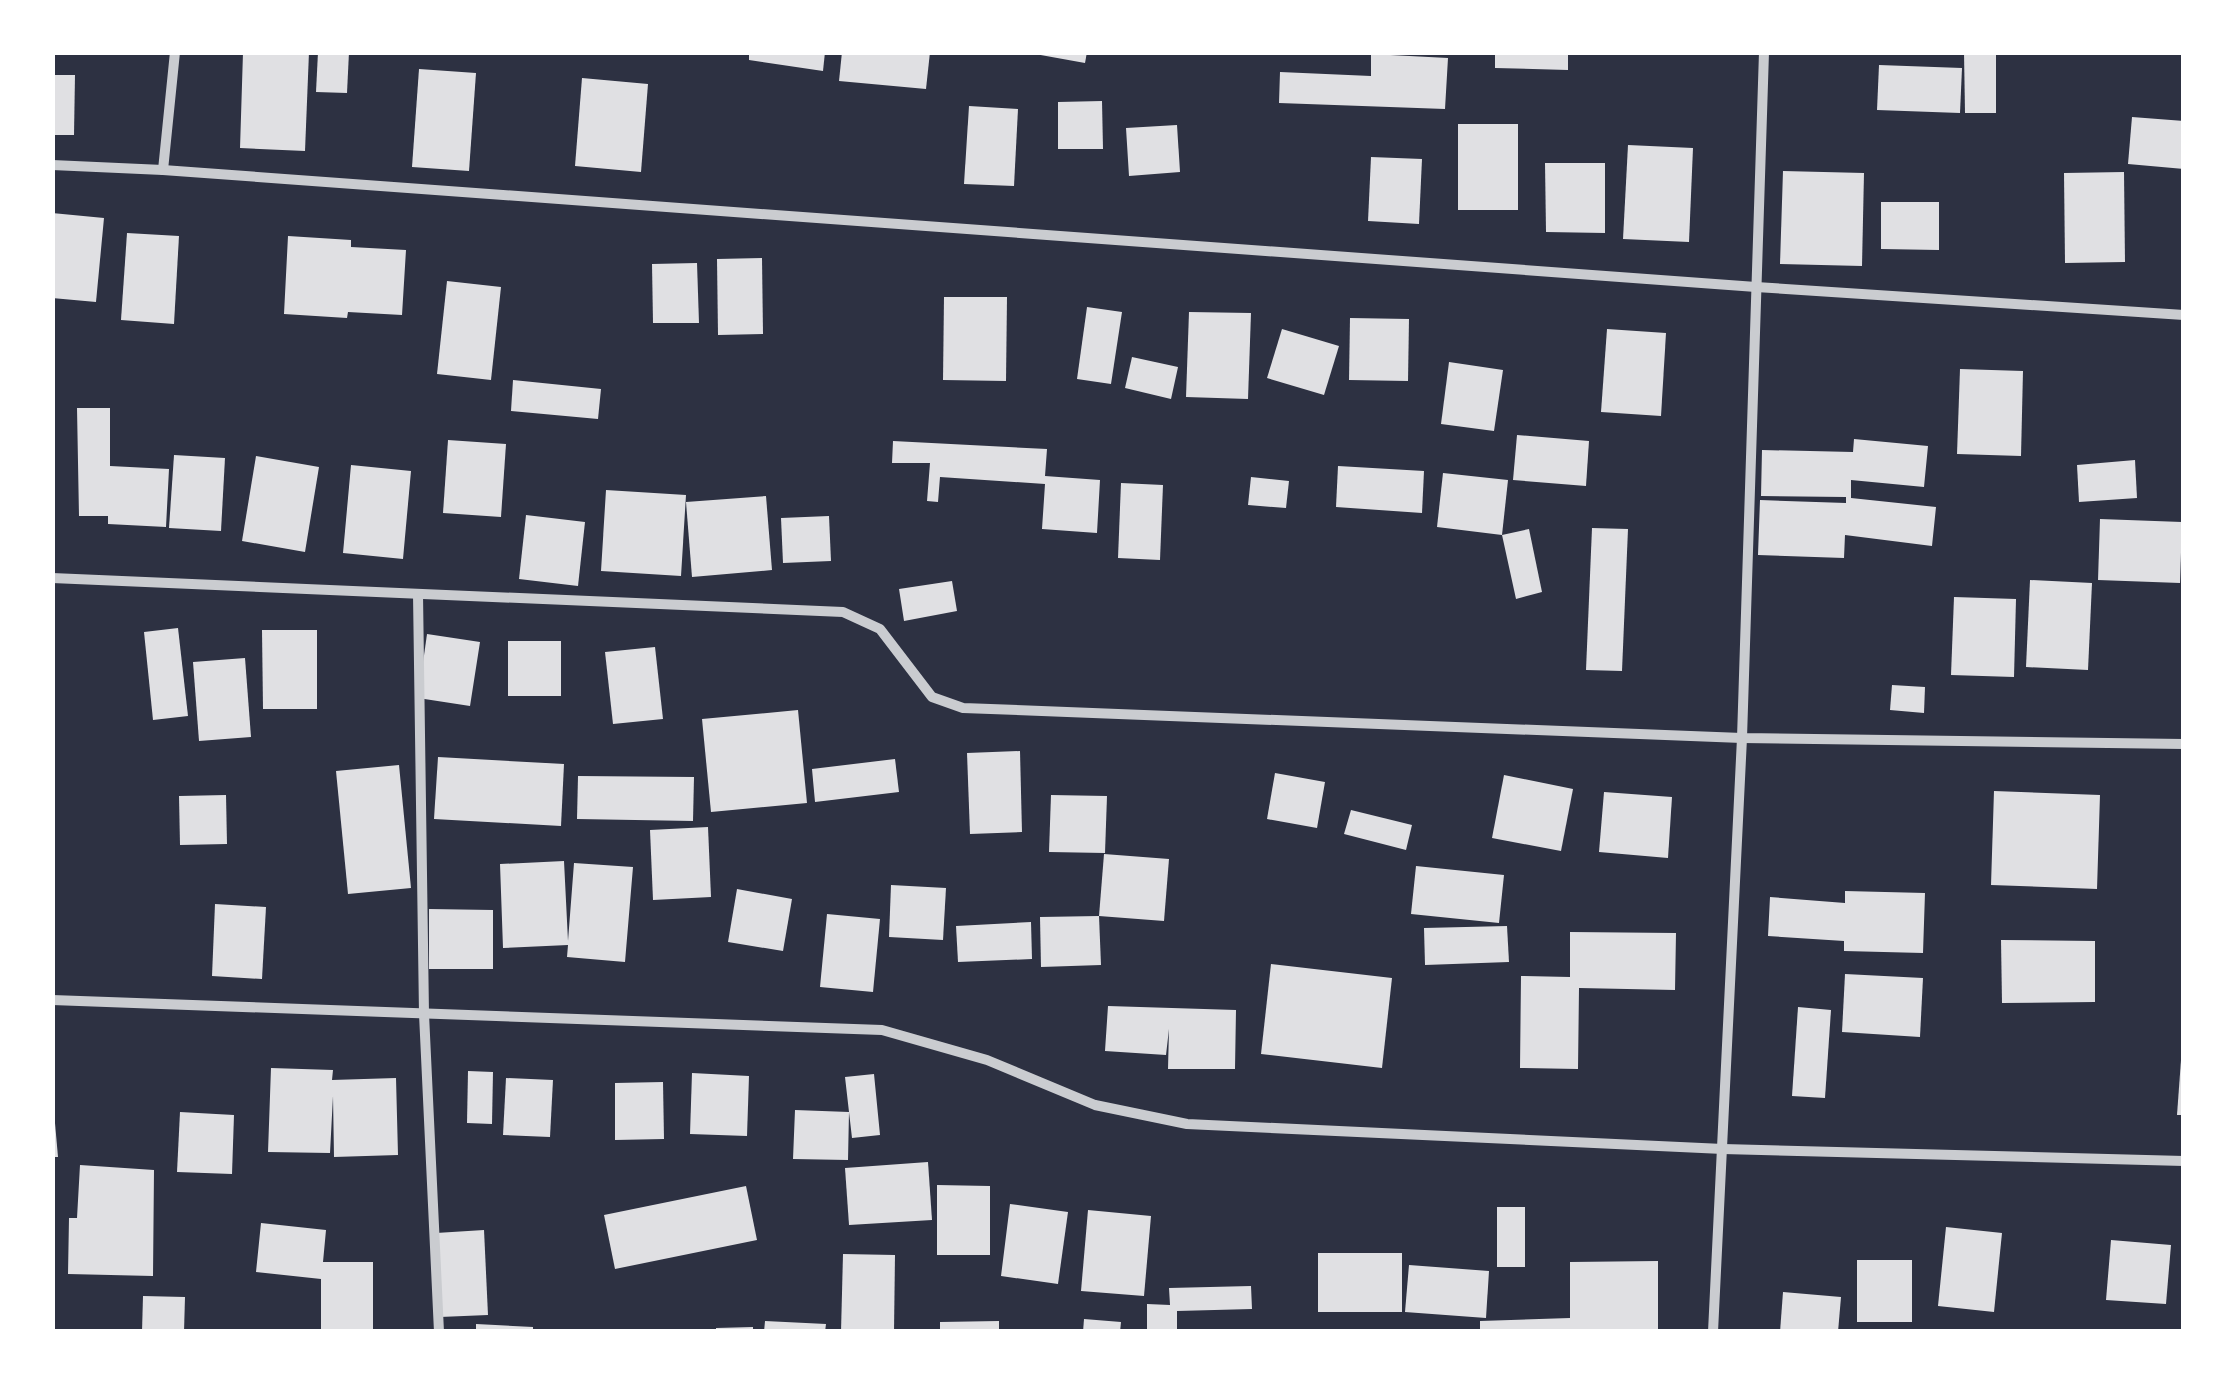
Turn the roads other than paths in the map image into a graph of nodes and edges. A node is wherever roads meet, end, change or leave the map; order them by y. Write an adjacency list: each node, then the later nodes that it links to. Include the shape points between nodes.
1 (175, 52): 4 (street)
2 (1764, 52): 5 (street)
3 (52, 165): 4 (street)
4 (164, 170): 5 (street)
5 (1756, 287): 6 (street); 9 (street)
6 (2184, 314)
7 (52, 578): 8 (street)
8 (418, 594): 9 (street, via 842,612 880,630 932,696 963,708); 12 (street)
9 (1742, 738): 10 (street); 13 (street)
10 (2184, 744)
11 (52, 1000): 12 (street)
12 (424, 1014): 13 (street, via 882,1030 987,1060 1095,1106 1186,1124); 15 (street)
13 (1723, 1149): 14 (street); 16 (street)
14 (2184, 1161)
15 (440, 1332)
16 (1713, 1332)

